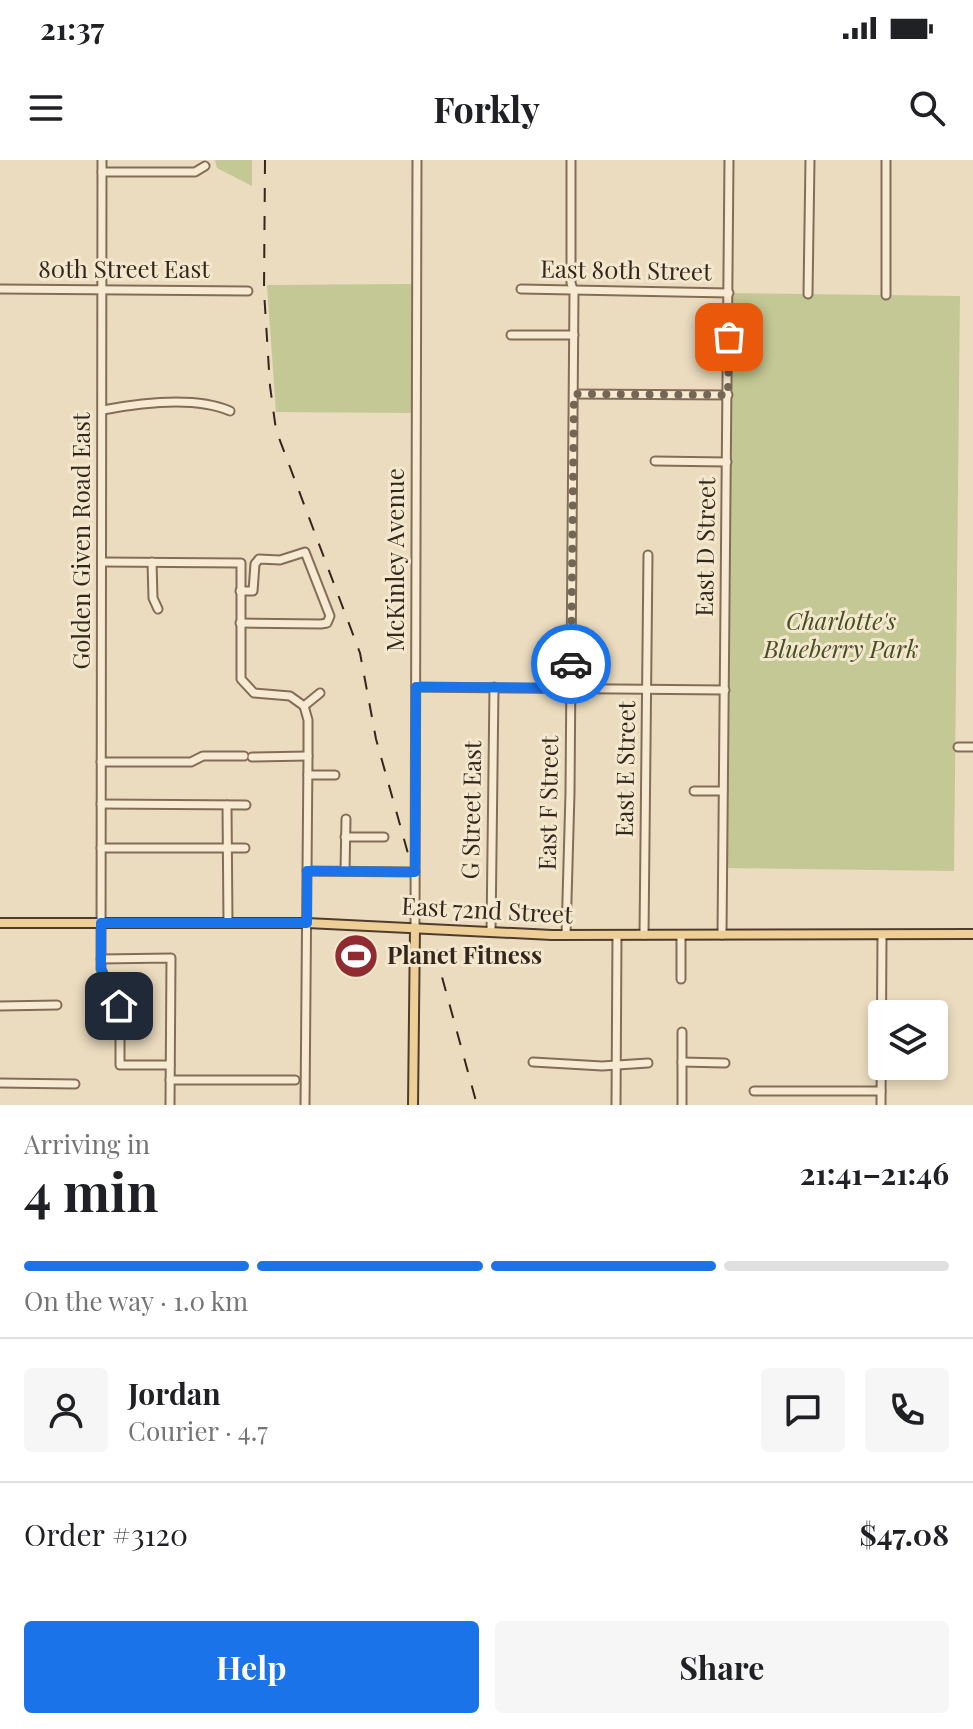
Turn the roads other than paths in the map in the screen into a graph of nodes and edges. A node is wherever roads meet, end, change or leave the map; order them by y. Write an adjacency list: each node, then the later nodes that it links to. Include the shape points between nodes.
1 (102, 160): 8 (street, Golden Given Road East)
2 (417, 160): 31 (street, McKinley Avenue)
3 (571, 160): 13 (street, East F Street)
4 (729, 160): 14 (street, East D Street)
5 (810, 160): 15 (street)
6 (886, 160): 16 (street)
7 (205, 166): 8 (street, via 195,172)
8 (102, 172): 10 (street, Golden Given Road East)
9 (0, 289): 10 (street, 80th Street East)
10 (103, 289): 12 (street, 80th Street East); 21 (street, Golden Given Road East)
11 (521, 289): 13 (street, East 80th Street)
12 (248, 291)
13 (574, 292): 14 (street, East 80th Street); 18 (street, East F Street)
14 (729, 293): 20 (street, East D Street)
15 (808, 294)
16 (886, 295)
17 (511, 335): 18 (street)
18 (574, 335): 19 (street, East F Street)
19 (574, 394): 20 (street); 33 (street, East F Street)
20 (728, 395): 24 (street, East D Street)
21 (103, 410): 22 (street, via 136,404 213,404); 26 (street, Golden Given Road East)
22 (230, 411)
23 (655, 461): 24 (street)
24 (727, 462): 35 (street, East D Street)
25 (648, 555): 34 (street, East E Street)
26 (102, 562): 27 (street); 41 (street, Golden Given Road East)
27 (152, 562): 28 (street, via 241,563); 29 (street)
28 (240, 591): 30 (street); 30 (street, via 253,591 259,559 280,560 305,552 329,621)
29 (158, 609)
30 (240, 623): 37 (street, via 240,673 246,686 260,694 290,696)
31 (416, 687): 32 (street); 57 (street, McKinley Avenue)
32 (494, 687): 33 (street); 63 (street, G Street East)
33 (571, 688): 34 (street); 65 (street, East F Street)
34 (647, 689): 35 (street); 67 (street, East E Street)
35 (725, 690): 45 (street, East D Street)
36 (320, 693): 37 (street)
37 (304, 706): 40 (street)
38 (958, 747): 39 (street)
39 (973, 747)
40 (308, 756): 41 (street); 42 (street)
41 (101, 762): 46 (street, Golden Given Road East)
42 (308, 775): 43 (street); 55 (street)
43 (335, 775)
44 (694, 791): 45 (street)
45 (723, 791): 69 (street, East D Street)
46 (101, 804): 47 (street); 52 (street, Golden Given Road East)
47 (227, 805): 48 (street); 53 (street)
48 (246, 805)
49 (346, 819): 50 (street)
50 (345, 837): 51 (street); 56 (street)
51 (384, 837)
52 (101, 848): 53 (street); 59 (street, Golden Given Road East)
53 (227, 848): 54 (street); 60 (street)
54 (245, 848)
55 (307, 871): 56 (street); 61 (street)
56 (345, 871): 57 (street)
57 (415, 872): 62 (street, McKinley Avenue)
58 (0, 923): 59 (main road, East 72nd Street)
59 (101, 923): 60 (main road, East 72nd Street); 71 (street, Golden Given Road East)
60 (228, 923): 61 (main road, East 72nd Street)
61 (307, 923): 62 (main road, East 72nd Street); 89 (street)
62 (415, 927): 63 (main road, East 72nd Street); 90 (main road, McKinley Avenue)
63 (491, 932): 65 (main road, East 72nd Street)
64 (973, 934): 70 (main road, East 72nd Street)
65 (566, 935): 66 (main road, East 72nd Street)
66 (617, 935): 67 (main road, East 72nd Street); 81 (street)
67 (644, 935): 68 (main road, East 72nd Street)
68 (681, 935): 69 (main road, East 72nd Street); 72 (street)
69 (722, 935): 70 (main road, East 72nd Street)
70 (882, 935): 87 (street)
71 (101, 959): 80 (street, Golden Given Road East, via 120,1010 120,1065); 80 (street, via 171,958)
72 (681, 979)
73 (57, 1005): 74 (street)
74 (0, 1006)
75 (682, 1032): 77 (street)
76 (533, 1062): 81 (street)
77 (682, 1062): 79 (street); 92 (street)
78 (648, 1063): 81 (street)
79 (725, 1063)
80 (170, 1065): 82 (street)
81 (616, 1065): 91 (street)
82 (170, 1080): 83 (street); 88 (street)
83 (295, 1080)
84 (0, 1083): 85 (street)
85 (75, 1084)
86 (754, 1091): 87 (street)
87 (881, 1091): 93 (street)
88 (170, 1105)
89 (305, 1105)
90 (413, 1105)
91 (616, 1105)
92 (682, 1105)
93 (881, 1105)

